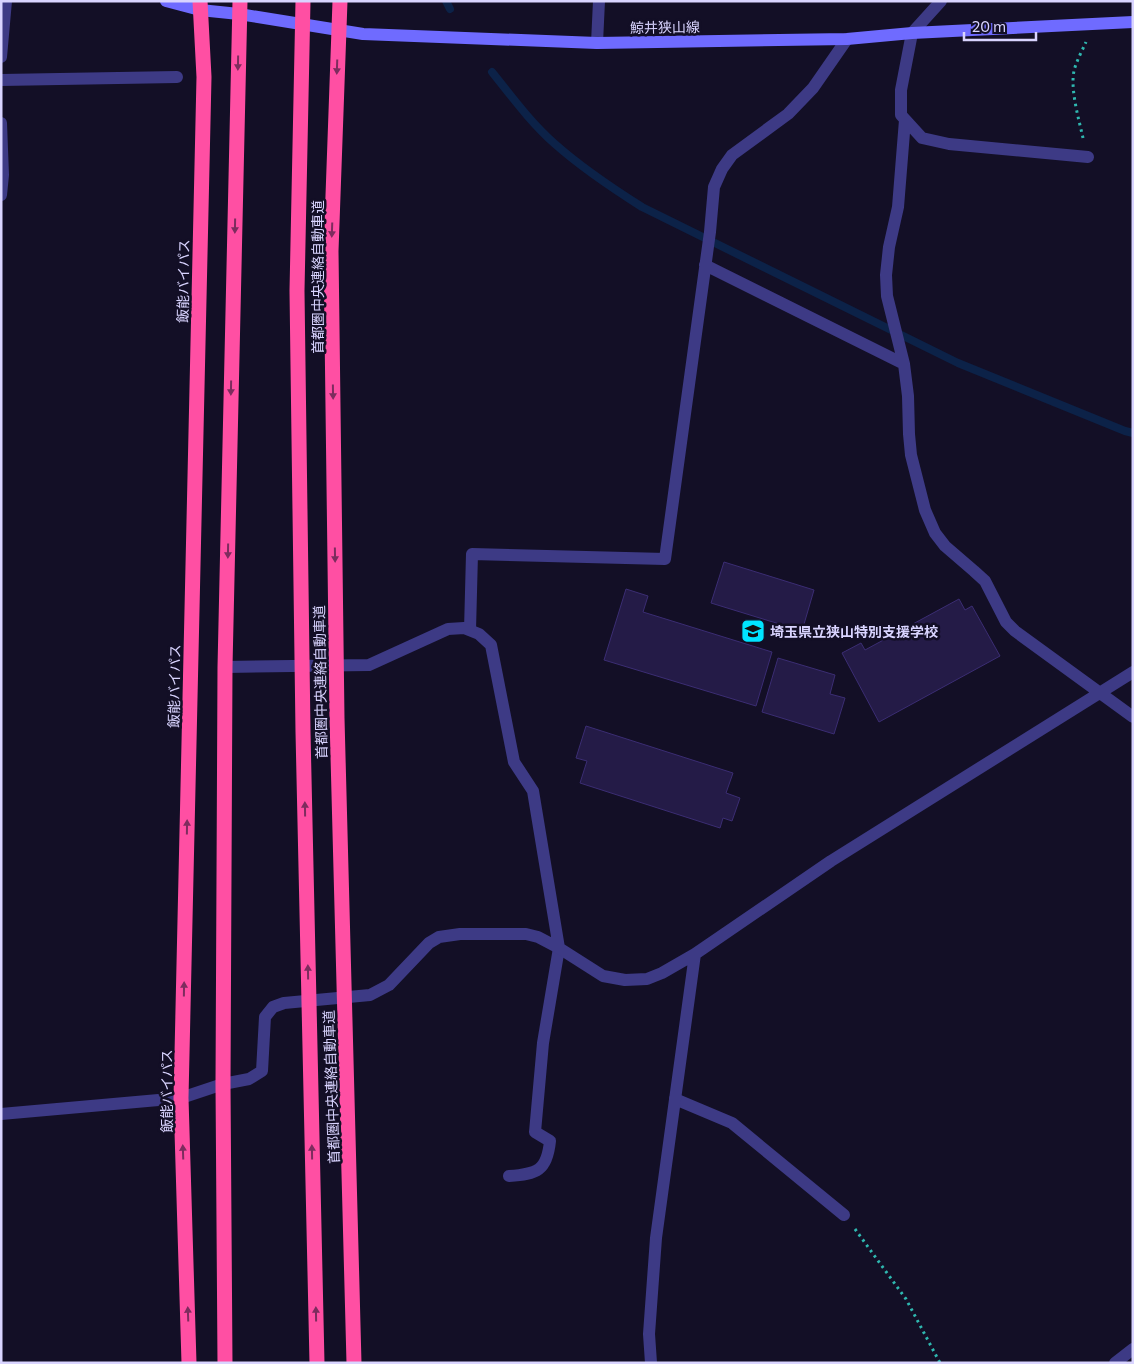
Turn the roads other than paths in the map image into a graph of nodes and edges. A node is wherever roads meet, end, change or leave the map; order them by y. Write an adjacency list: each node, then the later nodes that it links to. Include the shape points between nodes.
1 (6, 1): 13 (street)
2 (166, 1): 7 (main road, 鯨井狭山線)
3 (303, 1): 38 (highway, 首都圏中央連絡自動車道, one-way to 3, bridge, via 297,291)
4 (340, 1): 39 (highway, 首都圏中央連絡自動車道, one-way to 39, bridge, via 331,251 337,718)
5 (599, 1): 12 (street)
6 (941, 1): 10 (street)
7 (200, 6): 8 (main road, 鯨井狭山線); 30 (highway, 飯能バイパス, one-way to 7, via 203,86)
8 (239, 8): 12 (main road, 鯨井狭山線, via 363,34); 23 (highway, one-way to 23)
9 (1133, 22): 10 (main road, 鯨井狭山線)
10 (912, 33): 11 (main road, 鯨井狭山線); 16 (street, via 901,90 901,115)
11 (847, 39): 12 (main road, 鯨井狭山線); 20 (street, via 812,88 788,114 732,156 722,169 714,187)
12 (597, 43)
13 (1, 57)
14 (177, 77): 15 (street)
15 (1, 80)
16 (905, 120): 18 (street, via 922,138 949,144); 21 (street, via 898,207 886,275 887,296)
17 (1, 123): 19 (street)
18 (1088, 158)
19 (1, 195)
20 (705, 265): 21 (street); 22 (street, via 665,559 472,554)
21 (904, 364): 25 (street, via 912,455 925,510 935,534 985,581 1006,622 1015,631)
22 (470, 630): 23 (street, via 448,629 369,665); 27 (street, via 491,644 514,762 533,791)
23 (226, 667): 29 (highway)
24 (1133, 672): 25 (street)
25 (1099, 692): 26 (street); 28 (street, via 831,861)
26 (1133, 717)
27 (559, 948): 28 (street, via 603,976 625,980 647,980); 29 (street, via 526,934 439,937 429,943 389,985 370,995 273,1007 265,1017 262,1071 249,1079); 33 (street, via 543,1043 535,1132 550,1141 548,1156 539,1170 528,1175)
28 (695, 954): 31 (street)
29 (223, 1084): 30 (street); 37 (highway)
30 (181, 1098): 32 (street); 36 (highway, 飯能バイパス, one-way to 30)
31 (675, 1099): 34 (street, via 732,1123); 40 (street, via 656,1238 649,1334)
32 (1, 1114)
33 (509, 1176)
34 (844, 1215)
35 (1133, 1348): 41 (street)
36 (190, 1363)
37 (226, 1363)
38 (317, 1363)
39 (354, 1363)
40 (651, 1363)
41 (1115, 1363)

